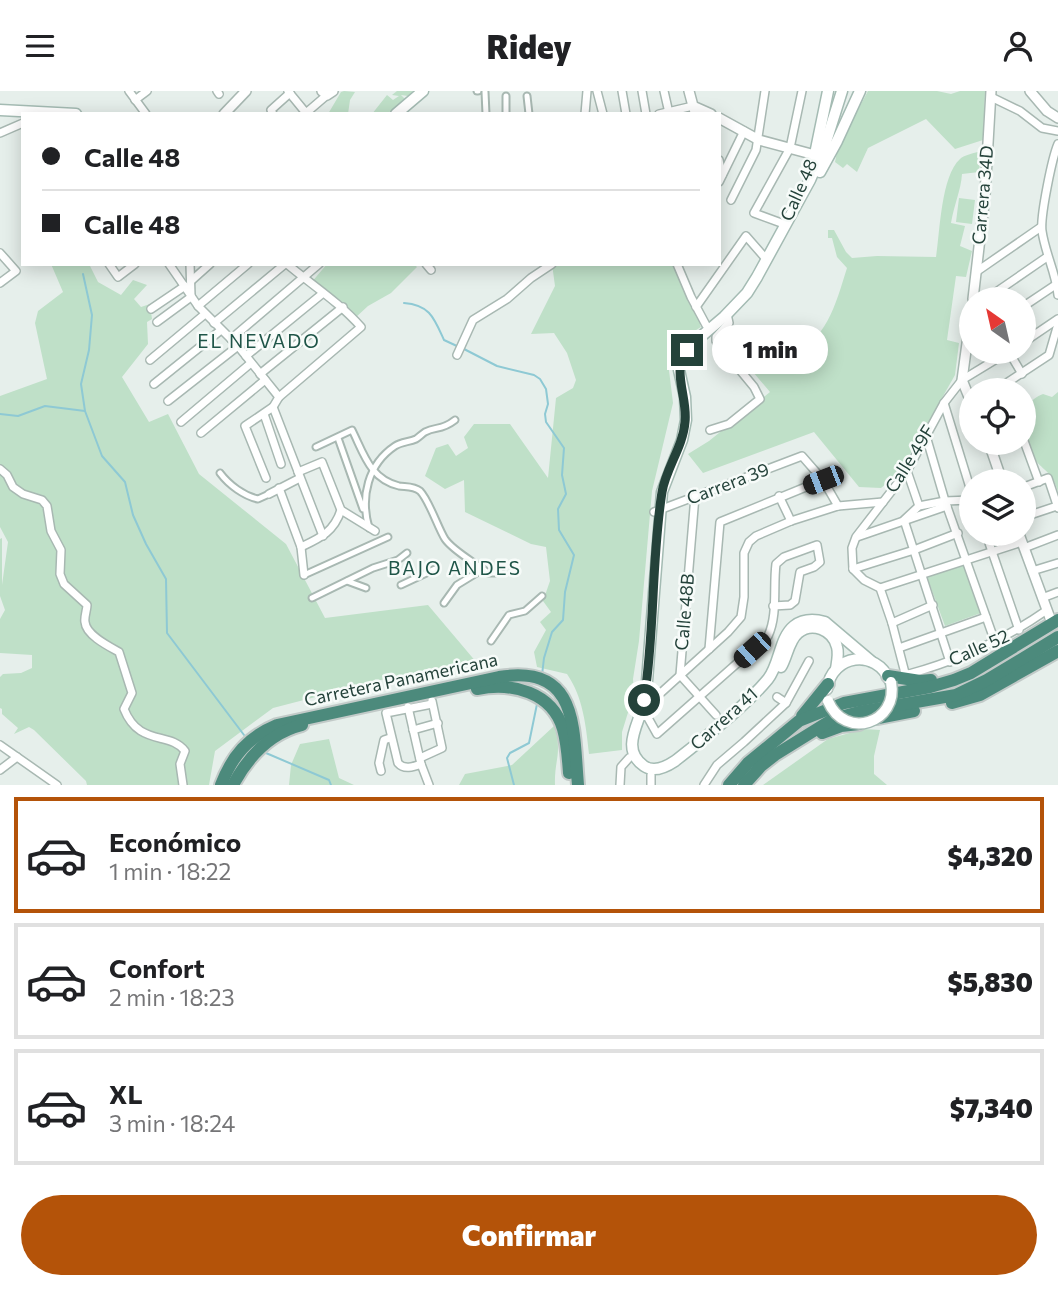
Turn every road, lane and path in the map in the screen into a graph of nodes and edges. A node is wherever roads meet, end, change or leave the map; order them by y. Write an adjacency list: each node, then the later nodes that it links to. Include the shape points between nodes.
1 (129, 91): 23 (street)
2 (147, 91): 23 (street)
3 (246, 91): 28 (street)
4 (423, 91): 32 (main road)
5 (480, 91): 33 (street)
6 (587, 91): 36 (street)
7 (597, 91): 37 (street)
8 (622, 91): 38 (street)
9 (642, 91): 39 (street)
10 (664, 91): 40 (street)
11 (689, 91): 25 (street)
12 (802, 91): 49 (street)
13 (828, 91): 50 (main road, Calle 48)
14 (842, 91): 50 (main road, Calle 48)
15 (1030, 91): 41 (street)
16 (289, 92): 29 (street); 30 (street)
17 (327, 92): 31 (street)
18 (861, 92): 50 (main road, Calle 48)
19 (763, 93): 47 (street)
20 (991, 94): 45 (street, via 1042,128); 70 (street, Carrera 34D)
21 (506, 96): 34 (street)
22 (527, 96): 35 (street)
23 (135, 100): 27 (street)
24 (0, 110): 26 (main road)
25 (693, 110)
26 (33, 112)
27 (144, 112)
28 (226, 112)
29 (272, 112)
30 (305, 112)
31 (307, 112)
32 (400, 112)
33 (485, 112)
34 (506, 112)
35 (529, 112)
36 (585, 112)
37 (602, 112)
38 (626, 112)
39 (646, 112)
40 (669, 112)
41 (1058, 118)
42 (721, 119): 44 (street)
43 (21, 124): 46 (street)
44 (744, 131): 47 (street); 51 (street)
45 (1058, 131)
46 (0, 133)
47 (759, 140): 49 (street); 52 (street)
48 (1058, 145): 54 (street)
49 (790, 148): 50 (street); 53 (street, via 754,213)
50 (819, 159): 53 (main road, Calle 48); 55 (main road, Calle 48)
51 (721, 177)
52 (731, 199)
53 (784, 224): 55 (main road, Calle 48)
54 (1041, 227): 57 (street); 70 (street)
55 (774, 246): 58 (main road, Calle 48)
56 (0, 253): 72 (street, via 16,271)
57 (1047, 257): 74 (street); 76 (street)
58 (767, 260): 81 (main road, Calle 48); 84 (street, via 746,236)
59 (110, 266): 60 (street, via 118,277)
60 (132, 266)
61 (171, 266): 73 (street)
62 (190, 266): 73 (street)
63 (208, 266): 73 (street)
64 (246, 266): 82 (street)
65 (284, 266): 90 (street)
66 (288, 266): 71 (street)
67 (316, 266): 71 (street)
68 (549, 266): 96 (street, via 473,320)
69 (678, 266): 84 (street)
70 (976, 272): 75 (street, Carrera 34D)
71 (304, 279): 77 (street); 94 (street)
72 (0, 283)
73 (188, 284): 79 (street); 85 (street)
74 (1057, 284): 78 (street); 80 (street)
75 (974, 287)
76 (1003, 287)
77 (322, 294): 83 (street); 98 (street)
78 (1058, 295)
79 (191, 297): 82 (street); 88 (street)
80 (1036, 298)
81 (735, 304): 87 (main road, Calle 48); 91 (main road, Calle 48)
82 (198, 306): 86 (street)
83 (343, 307): 102 (street); 107 (street, via 361,327)
84 (696, 307): 91 (street)
85 (151, 309)
86 (205, 314): 90 (street); 97 (street)
87 (727, 314): 114 (street, via 729,323 716,341 760,399 729,424); 143 (main road, Calle 48, via 681,358 685,427)
88 (156, 322)
89 (1058, 322): 93 (street); 101 (street, via 1049,355)
90 (215, 323): 92 (street)
91 (706, 325): 143 (main road, Calle 48, via 675,357 679,421 657,483)
92 (221, 330): 94 (street); 106 (street)
93 (1036, 335)
94 (231, 339): 95 (street)
95 (237, 346): 98 (street); 108 (street)
96 (457, 355)
97 (150, 360)
98 (248, 360): 102 (street); 113 (street)
99 (988, 364): 103 (street)
100 (1015, 364): 101 (street)
101 (1021, 375): 104 (street)
102 (262, 377): 107 (street); 115 (street)
103 (964, 378)
104 (1016, 378)
105 (959, 383): 109 (street, Calle 49F)
106 (154, 384)
107 (279, 397): 110 (street)
108 (168, 401)
109 (944, 403): 116 (street, Calle 49F); 122 (street)
110 (273, 407): 111 (street); 126 (street)
111 (264, 414): 120 (street); 127 (street, via 245,426)
112 (455, 420): 123 (street, via 398,444)
113 (181, 422)
114 (710, 430)
115 (201, 433)
116 (926, 436): 124 (street, Calle 49F); 137 (street)
117 (338, 438): 118 (street); 123 (street, via 352,430); 141 (street)
118 (316, 447)
119 (1029, 455): 129 (street)
120 (281, 464)
121 (0, 469): 221 (street, via 13,487 47,506 51,531 61,550 64,584 88,605 85,623 89,630 118,652 132,693 124,709 126,715 145,736 180,744 185,751 180,764)
122 (964, 469)
123 (371, 471): 141 (street); 165 (street, via 421,492 446,541)
124 (907, 471): 136 (street, Calle 49F); 139 (street)
125 (220, 473): 132 (street, via 251,498)
126 (299, 475): 131 (street); 142 (street, via 322,462); 150 (street)
127 (266, 478)
128 (823, 480): 133 (street, Carrera 39, via 802,456); 134 (street); 138 (street)
129 (1039, 482): 130 (street); 140 (street, via 1048,478)
130 (1036, 483)
131 (279, 488): 132 (street); 157 (street)
132 (269, 494)
133 (695, 496): 143 (street, Carrera 39); 196 (street, Calle 48B)
134 (779, 496): 146 (street); 190 (street, via 720,522)
135 (959, 501): 137 (street)
136 (883, 502): 138 (street); 152 (street, Calle 49F)
137 (946, 503): 139 (street); 145 (street); 148 (street)
138 (838, 506): 146 (street)
139 (919, 506): 145 (street)
140 (1058, 507): 144 (street)
141 (363, 509): 147 (street)
142 (341, 510): 147 (street); 150 (street)
143 (657, 511): 204 (main road, Calle 48)
144 (1036, 513)
145 (904, 520): 152 (street); 158 (street)
146 (791, 521): 190 (street, via 749,543 744,553 741,617)
147 (372, 530)
148 (958, 533): 158 (street); 161 (street)
149 (1058, 535): 153 (street)
150 (323, 536): 157 (street)
151 (387, 537): 168 (street)
152 (856, 537): 166 (street)
153 (1036, 539)
154 (990, 546): 160 (street)
155 (1009, 546): 160 (street)
156 (1023, 546): 167 (street)
157 (301, 547): 168 (street)
158 (914, 550): 166 (street); 169 (street)
159 (407, 553): 170 (street)
160 (993, 553): 161 (street); 184 (street)
161 (968, 561): 169 (street); 182 (street)
162 (1058, 563): 167 (street)
163 (502, 567): 165 (street, via 491,574)
164 (435, 569): 171 (street)
165 (483, 569): 178 (street, via 457,585)
166 (853, 569): 173 (street)
167 (1032, 571): 177 (street)
168 (304, 575)
169 (923, 576): 173 (street); 179 (street)
170 (347, 582): 172 (street); 176 (street)
171 (401, 585)
172 (366, 588)
173 (880, 588): 183 (street)
174 (1058, 592): 177 (street)
175 (542, 596): 187 (street, via 525,611 509,615)
176 (312, 598)
177 (1042, 598): 181 (street)
178 (444, 603)
179 (933, 605): 183 (street); 185 (street)
180 (773, 606): 180 (street, via 776,564 784,557 818,548 820,562 800,572 793,604); 199 (street, via 768,636)
181 (1053, 616): 184 (street, Calle 52); 197 (highway, via 945,677); 211 (highway, via 971,673 930,687 844,703)
182 (986, 617): 185 (street); 188 (street)
183 (892, 623): 189 (street)
184 (1019, 630): 188 (street, Calle 52)
185 (941, 633): 189 (street); 194 (street)
186 (1058, 637): 205 (highway, via 956,695)
187 (491, 641)
188 (995, 642): 194 (street, Calle 52)
189 (899, 648): 194 (street, Calle 52, via 905,673)
190 (709, 649): 196 (street)
191 (1058, 651): 205 (highway, via 980,695)
192 (809, 661): 202 (street)
193 (871, 661): 195 (main road, via 852,660); 197 (main road); 219 (main road, Carrera 41, via 825,622 809,620 795,625 766,681)
194 (950, 662)
195 (836, 669): 198 (main road); 219 (main road, Carrera 41, via 838,651 832,637 813,626 799,631 768,687 686,759)
196 (680, 675): 199 (street, Calle 48B); 204 (street)
197 (890, 679): 205 (main road, bridge, via 891,699 886,710)
198 (828, 684): 209 (main road, bridge, via 828,701 834,712); 211 (highway)
199 (699, 696): 204 (street, via 657,734); 206 (street, Calle 48B)
200 (777, 697): 202 (street)
201 (432, 702): 203 (street); 207 (highway, Carretera Panamericana); 208 (street); 225 (highway, Carretera Panamericana, via 484,688 536,694 553,709 563,729)
202 (786, 703): 228 (street, via 716,765)
203 (408, 708): 210 (street); 212 (street, via 388,711)
204 (640, 708): 215 (main road, Calle 48, via 626,739); 219 (main road, Calle 48, via 632,748)
205 (876, 714): 209 (main road, bridge); 230 (highway, via 847,715 822,725 775,755)
206 (716, 715)
207 (304, 722): 222 (highway, Carretera Panamericana, via 277,725 248,741); 223 (highway, Carretera Panamericana, via 259,749); 226 (highway, Carretera Panamericana, via 335,711 499,677 533,676 554,686 568,705)
208 (438, 723): 210 (street); 216 (street, via 442,748)
209 (859, 724): 231 (highway, via 817,736)
210 (413, 730): 216 (street)
211 (785, 731): 229 (highway)
212 (390, 738): 216 (street, via 400,766 412,767); 218 (street, via 384,740)
213 (0, 745): 214 (street)
214 (16, 757): 217 (street); 220 (street)
215 (629, 758): 219 (main road); 227 (street, via 621,767)
216 (421, 761): 224 (street)
217 (0, 770)
218 (381, 771)
219 (653, 776)
220 (57, 785)
221 (183, 785)
222 (221, 785)
223 (233, 785)
224 (429, 785)
225 (569, 785)
226 (578, 785)
227 (620, 785)
228 (704, 785)
229 (729, 785)
230 (744, 785)
231 (750, 785)

